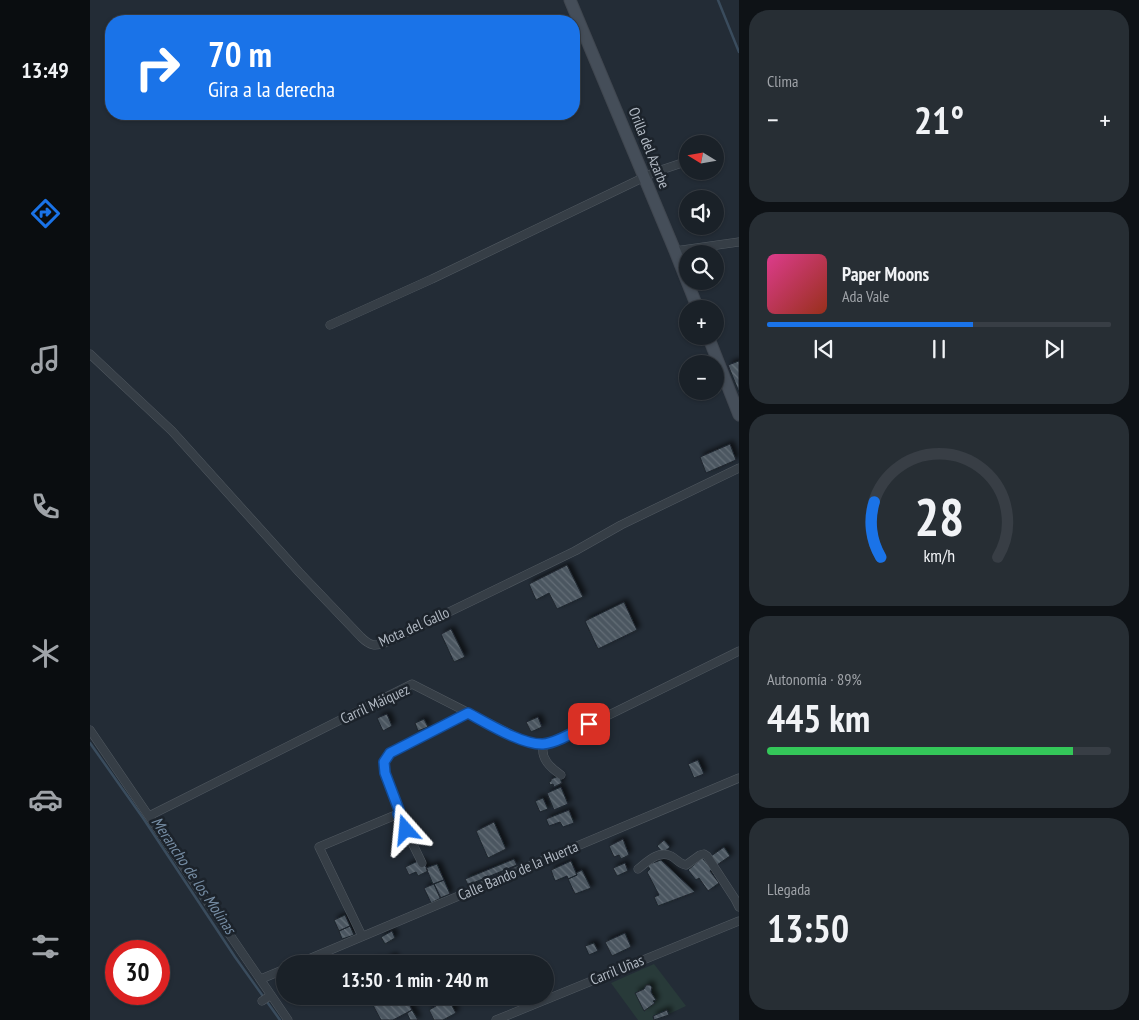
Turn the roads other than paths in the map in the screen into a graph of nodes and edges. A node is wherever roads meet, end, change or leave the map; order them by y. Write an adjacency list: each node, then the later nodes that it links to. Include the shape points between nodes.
1 (570, 0): 2 (main road, Orilla del Azarbe)
2 (576, 15)
3 (580, 24): 5 (main road, Orilla del Azarbe)
4 (679, 163): 5 (street)
5 (645, 178): 7 (main road, Orilla del Azarbe); 9 (street)
6 (739, 242): 7 (street)
7 (675, 251): 8 (main road, Orilla del Azarbe)
8 (694, 300)
9 (330, 325)
10 (712, 345): 12 (main road)
11 (90, 354): 13 (street, Mota del Gallo, via 172,432 299,572 367,643 373,645 380,645 575,551)
12 (739, 415)
13 (739, 468)
14 (739, 651): 17 (street)
15 (468, 713): 17 (street, Carril Máiquez, via 522,740); 20 (street, via 390,753 384,762 385,773); 21 (street, Carril Máiquez, via 412,684)
16 (90, 731): 21 (street)
17 (544, 744): 18 (street, via 542,754)
18 (561, 775)
19 (739, 778): 26 (street, Calle Bando de la Huerta)
20 (398, 814): 22 (street); 26 (street, via 319,847)
21 (149, 816): 29 (street, via 163,846 202,903)
22 (422, 863)
23 (638, 869): 24 (street, via 658,855 669,855 686,865 704,854)
24 (739, 907)
25 (739, 921): 31 (street, Carril Uñas)
26 (362, 936): 27 (street, Calle Bando de la Huerta)
27 (318, 955)
28 (276, 973): 29 (street)
29 (261, 979): 30 (street, via 267,997)
30 (288, 1020)
31 (496, 1020)

